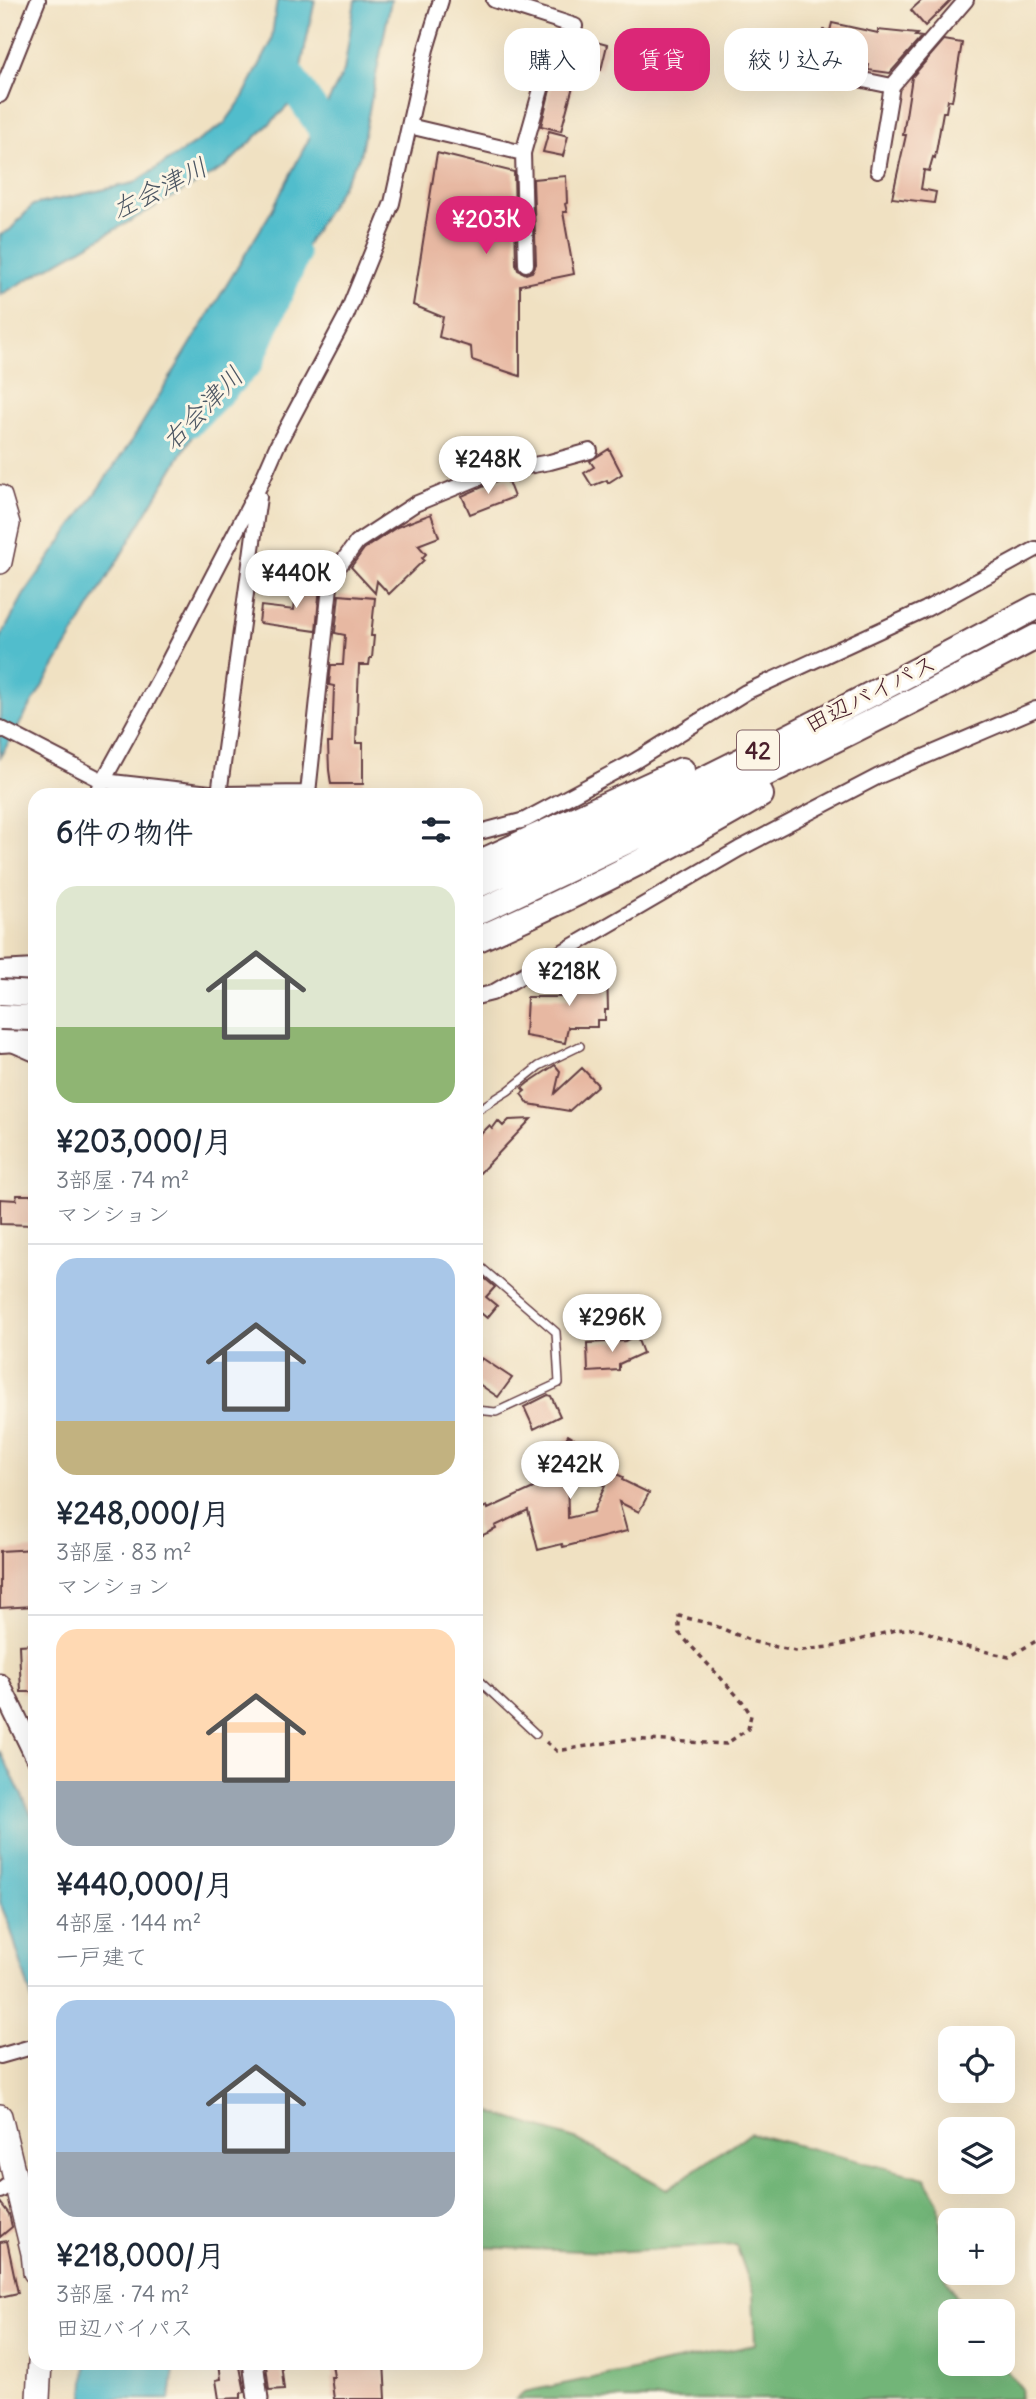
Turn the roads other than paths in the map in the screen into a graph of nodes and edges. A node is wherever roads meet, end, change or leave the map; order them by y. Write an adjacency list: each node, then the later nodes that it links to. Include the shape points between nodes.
1 (38, 0): 9 (street)
2 (440, 0): 10 (street)
3 (494, 0): 5 (street)
4 (967, 0): 7 (street)
5 (575, 26)
6 (868, 81): 7 (street)
7 (892, 86): 12 (street)
8 (541, 91): 11 (street)
9 (0, 95)
10 (409, 126): 11 (street); 15 (street, via 392,203 346,316)
11 (523, 153): 13 (street)
12 (878, 170)
13 (526, 264)
14 (590, 451): 20 (street, via 493,472 415,504 357,542)
15 (260, 485): 19 (street); 27 (street, via 163,672)
16 (0, 497): 18 (main road, via 8,524)
17 (1036, 549): 31 (street, via 926,609 746,692 635,761 525,820)
18 (0, 562)
19 (250, 565): 20 (street); 29 (street)
20 (331, 577): 30 (street)
21 (1036, 607): 23 (highway, 田辺バイパス / 42)
22 (1036, 636): 24 (highway, 田辺バイパス / 42)
23 (968, 643): 32 (highway); 33 (highway, 田辺バイパス / 42)
24 (923, 696): 34 (highway, 田辺バイパス / 42); 35 (highway, via 644,860)
25 (1036, 709): 41 (street, via 879,776 739,849)
26 (0, 729): 27 (street)
27 (97, 783): 28 (street)
28 (152, 788)
29 (220, 788)
30 (309, 788)
31 (483, 831)
32 (483, 861)
33 (483, 883)
34 (483, 910)
35 (483, 937)
36 (28, 972): 37 (highway)
37 (0, 974)
38 (28, 985): 43 (street)
39 (0, 992): 40 (highway, bridge)
40 (28, 994)
41 (483, 995)
42 (28, 1022): 43 (highway, bridge)
43 (1, 1037): 44 (highway); 46 (street)
44 (28, 1038)
45 (580, 1046): 47 (lane, via 539,1066)
46 (28, 1050)
47 (483, 1107)
48 (483, 1269): 49 (lane, via 556,1332 559,1383 496,1412)
49 (483, 1411)
50 (0, 1684): 53 (street)
51 (483, 1685): 52 (lane)
52 (536, 1734)
53 (28, 1742)
54 (28, 2048): 55 (street)
55 (0, 2056)
56 (0, 2116): 57 (main road)
57 (8, 2185): 58 (main road)
58 (28, 2239)
59 (40, 2370): 61 (main road)
60 (254, 2370): 62 (street)
61 (38, 2399)
62 (258, 2399)

